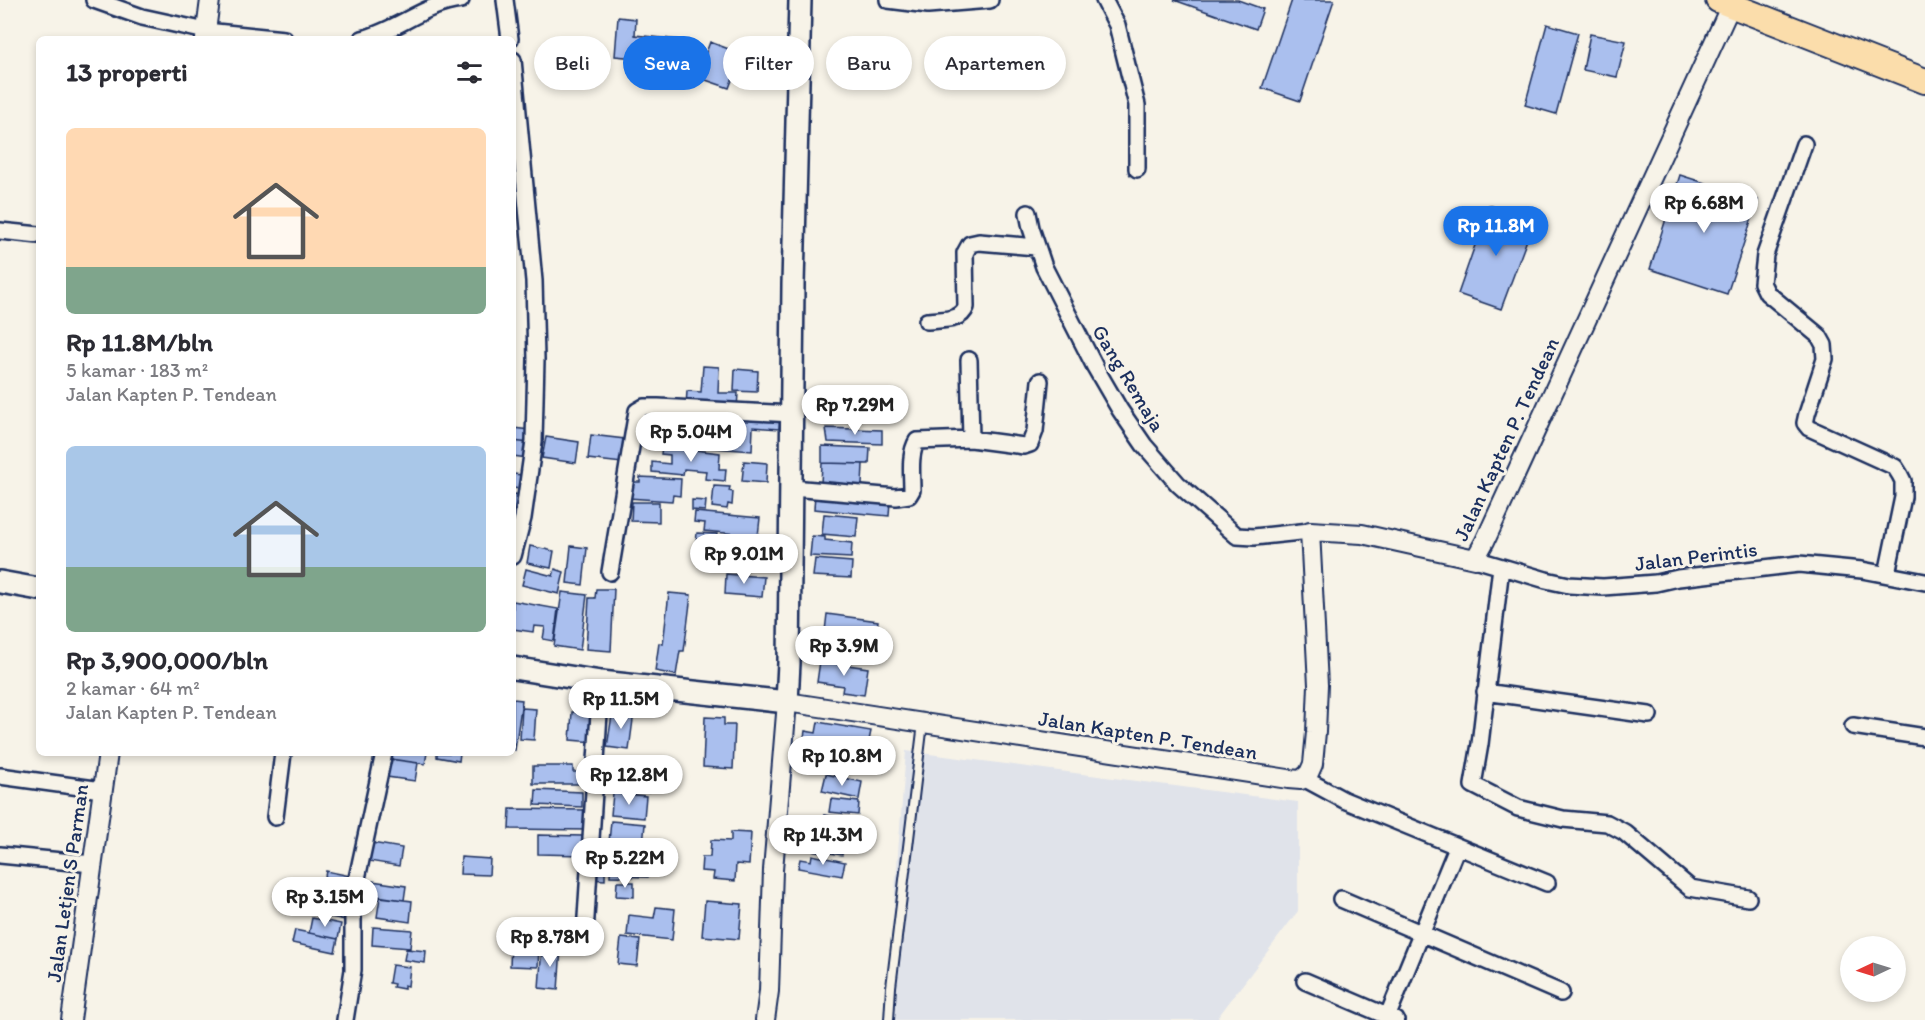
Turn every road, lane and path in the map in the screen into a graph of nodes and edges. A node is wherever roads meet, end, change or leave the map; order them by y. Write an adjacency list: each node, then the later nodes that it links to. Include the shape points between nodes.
1 (94, 0): 11 (street)
2 (210, 0): 11 (street)
3 (461, 0): 10 (street, via 432,6)
4 (506, 0): 13 (street)
5 (800, 0): 25 (main road)
6 (888, 0): 7 (street, via 928,5)
7 (990, 0)
8 (1104, 0): 17 (street, via 1117,25 1137,105)
9 (1727, 2): 14 (main road); 30 (street, Jalan Kapten P. Tendean)
10 (391, 34)
11 (205, 35): 12 (street)
12 (225, 36)
13 (510, 36)
14 (1925, 81)
15 (516, 92): 29 (street, via 534,281 536,359 534,441)
16 (1804, 144): 33 (street, via 1765,255 1762,283 1767,293 1819,336 1824,345 1826,359 1806,414 1809,429 1895,467 1903,480)
17 (1137, 170)
18 (1028, 213): 21 (street, Gang Remaja)
19 (0, 231): 20 (street)
20 (36, 235)
21 (1036, 247): 22 (street, via 970,244 965,253 964,312 956,318); 28 (street, Gang Remaja, via 1120,410 1178,484 1237,536)
22 (927, 321)
23 (969, 360): 26 (street)
24 (1040, 381): 26 (street, via 1030,444)
25 (792, 414): 27 (main road); 32 (street, via 658,407 637,411)
26 (971, 439): 27 (street, via 917,441 912,490 904,497)
27 (792, 488): 40 (main road)
28 (1310, 531): 30 (street, Jalan Kapten P. Tendean, via 1362,534); 49 (street, via 1318,685)
29 (516, 545)
30 (1474, 559): 31 (street, Jalan Perintis)
31 (1501, 567): 33 (street, Jalan Perintis, via 1569,585 1603,587 1799,564); 39 (street)
32 (610, 572)
33 (1887, 574): 35 (street, Jalan Perintis)
34 (0, 582): 36 (main road)
35 (1925, 582)
36 (36, 588)
37 (516, 668): 38 (main road)
38 (601, 682): 40 (main road); 59 (street)
39 (1485, 692): 41 (street); 56 (street, via 1473,785 1518,808 1607,824 1624,832 1690,888)
40 (787, 702): 42 (street, Jalan Kapten P. Tendean); 65 (street)
41 (1649, 714)
42 (923, 723): 49 (street, Jalan Kapten P. Tendean); 66 (lane)
43 (1853, 726): 44 (street)
44 (1925, 737)
45 (108, 756): 50 (street, Jalan Letjen S Parman)
46 (283, 756): 51 (street)
47 (383, 756): 64 (street, via 353,897 353,970)
48 (0, 776): 50 (street)
49 (1312, 782): 52 (street, via 1344,800)
50 (102, 790): 54 (street, Jalan Letjen S Parman)
51 (275, 817)
52 (1457, 847): 55 (street); 58 (street)
53 (0, 855): 54 (street)
54 (92, 864): 63 (street, Jalan Letjen S Parman)
55 (1547, 883)
56 (1748, 898)
57 (1341, 899): 58 (street)
58 (1422, 932): 61 (street); 62 (street)
59 (585, 933)
60 (1305, 981): 62 (street)
61 (1561, 993)
62 (1390, 1019)
63 (71, 1020)
64 (345, 1020)
65 (765, 1020)
66 (889, 1020)

